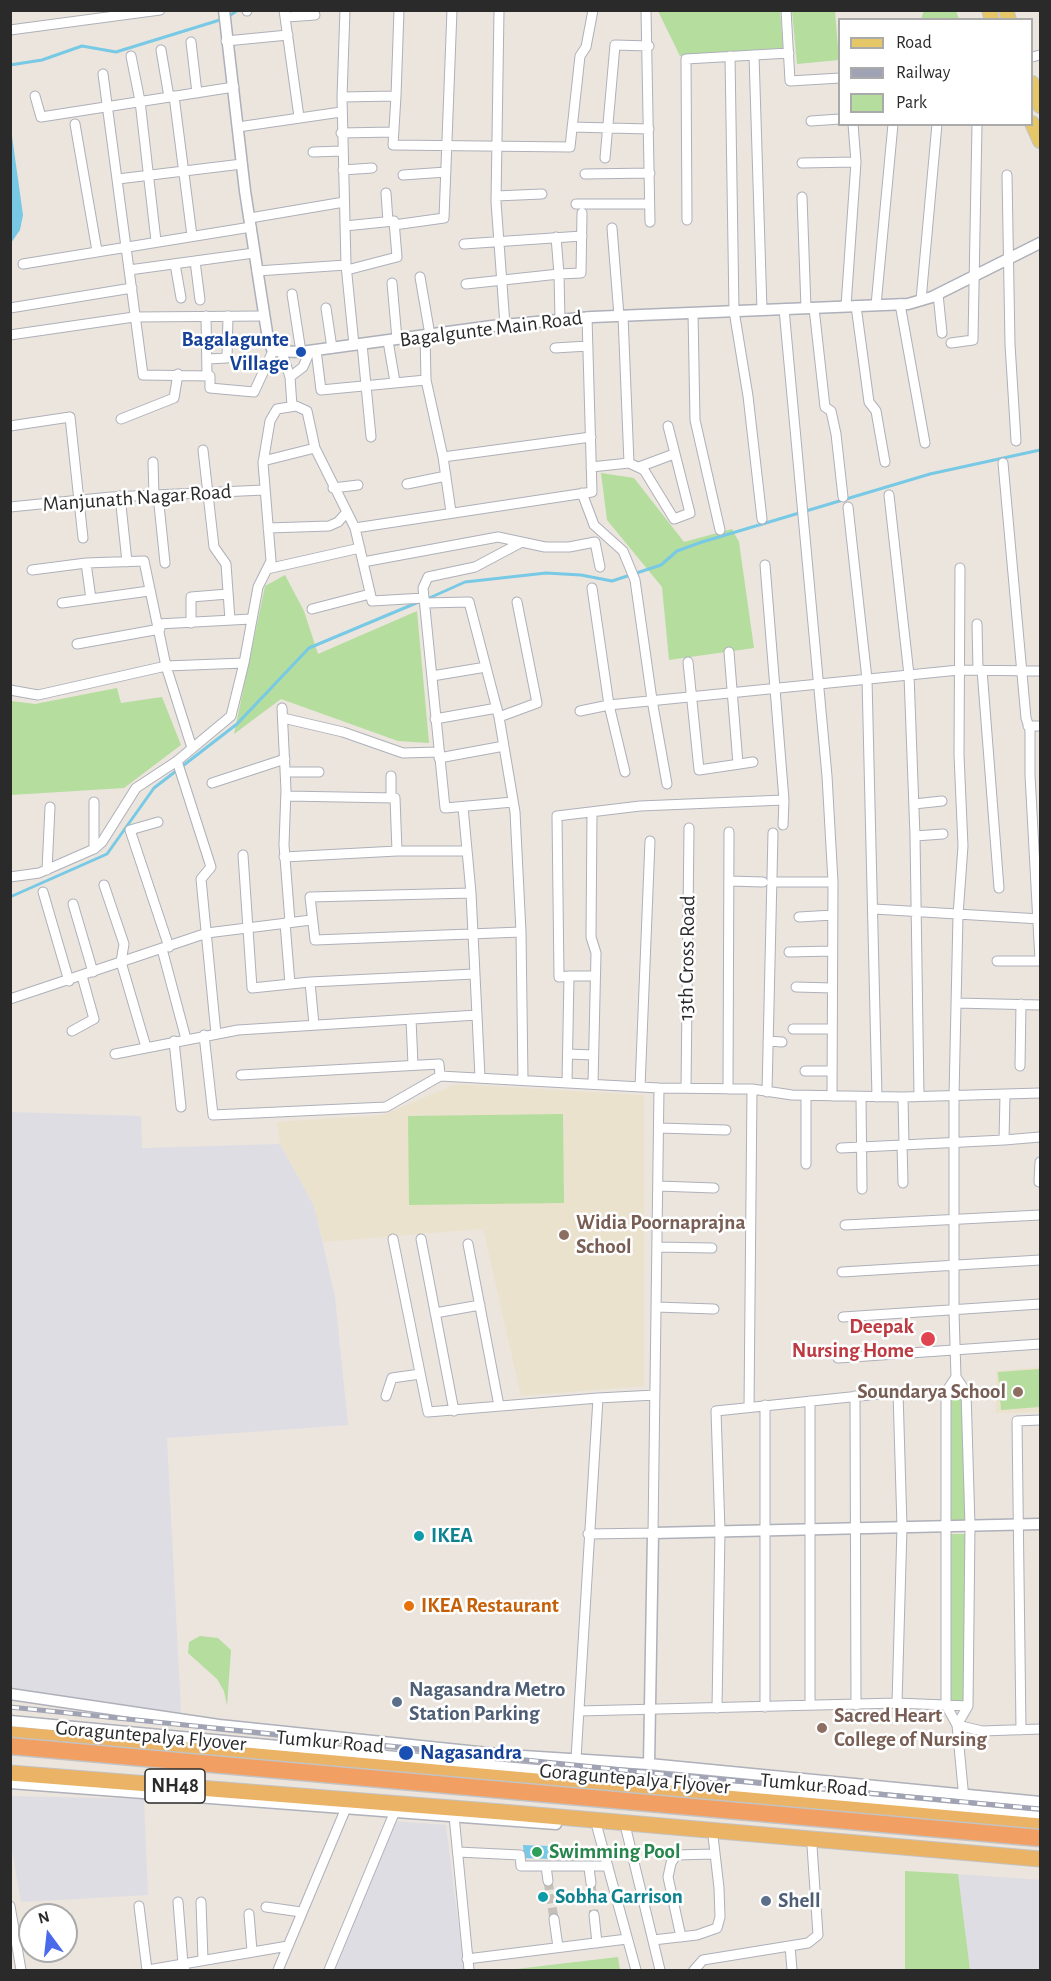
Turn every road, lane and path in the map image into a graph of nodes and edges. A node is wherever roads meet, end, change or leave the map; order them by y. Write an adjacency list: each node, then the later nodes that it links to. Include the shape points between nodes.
1 (160, 10): 12 (street)
2 (224, 10): 15 (street)
3 (345, 10): 31 (street)
4 (399, 10): 29 (street)
5 (452, 10): 52 (street)
6 (499, 10): 53 (street)
7 (593, 10): 46 (street, via 586,47 580,56)
8 (646, 10): 17 (street)
9 (786, 10): 19 (street)
10 (286, 14): 11 (street); 14 (street)
11 (315, 15)
12 (85, 16): 13 (street)
13 (10, 30)
14 (288, 35): 15 (street); 36 (street)
15 (226, 41): 26 (street)
16 (191, 42): 27 (street)
17 (649, 46): 47 (street, via 615,45); 48 (street)
18 (161, 50): 30 (street)
19 (789, 53): 20 (street); 24 (street, via 790,81)
20 (754, 55): 21 (street); 120 (street)
21 (730, 56): 78 (street, via 686,59); 121 (street)
22 (130, 57): 32 (street)
23 (103, 74): 34 (street)
24 (838, 78)
25 (1033, 86): 33 (main road)
26 (234, 87): 27 (street); 45 (street)
27 (197, 93): 30 (street)
28 (35, 96): 34 (street, via 41,117)
29 (396, 96): 31 (street); 49 (street)
30 (172, 97): 32 (street); 62 (street)
31 (342, 97): 35 (street)
32 (140, 101): 34 (street); 66 (street)
33 (1041, 106)
34 (107, 107): 69 (street)
35 (341, 112): 36 (street); 50 (street)
36 (299, 117): 45 (street)
37 (838, 120): 38 (street)
38 (811, 122)
39 (75, 124): 92 (street)
40 (1033, 125): 51 (main road)
41 (852, 126): 57 (street)
42 (893, 126): 114 (street)
43 (937, 126): 112 (street)
44 (977, 126): 102 (street)
45 (238, 127): 59 (street)
46 (572, 127): 47 (street); 53 (street, via 570,147)
47 (607, 128): 48 (street); 56 (street)
48 (649, 129): 64 (street)
49 (394, 132): 50 (street); 52 (street, via 393,145)
50 (341, 133): 54 (street)
51 (1041, 141)
52 (447, 146): 53 (street); 63 (street)
53 (496, 146): 72 (street)
54 (342, 151): 55 (street); 61 (street)
55 (313, 152)
56 (605, 158)
57 (856, 162): 58 (street); 115 (street)
58 (802, 163)
59 (242, 164): 62 (street); 80 (street)
60 (372, 168): 61 (street)
61 (342, 170): 74 (street)
62 (184, 171): 66 (street); 84 (street)
63 (446, 172): 67 (street); 81 (street, via 444,218)
64 (650, 173): 65 (street); 76 (street)
65 (585, 174)
66 (149, 175): 69 (street); 87 (street)
67 (403, 175)
68 (1007, 175): 94 (street)
69 (118, 179): 90 (street)
70 (386, 193): 81 (street)
71 (542, 194): 72 (street)
72 (496, 196): 88 (street)
73 (802, 197): 118 (street)
74 (344, 202): 80 (street); 82 (street)
75 (576, 204): 76 (street)
76 (649, 204): 79 (street)
77 (582, 213): 85 (street)
78 (687, 220)
79 (650, 222)
80 (250, 223): 84 (street); 93 (street)
81 (391, 223): 82 (street); 98 (street, via 397,256)
82 (345, 226): 98 (street)
83 (612, 228): 127 (street)
84 (192, 236): 87 (street)
85 (582, 236): 86 (street); 101 (street, via 581,273)
86 (556, 237): 88 (street); 101 (street)
87 (156, 241): 90 (street)
88 (498, 241): 89 (street); 104 (street)
89 (464, 244)
90 (127, 245): 92 (street); 99 (street)
91 (1039, 246): 94 (street, Bagalgunte Main Road)
92 (97, 250): 96 (street)
93 (254, 253): 95 (street); 100 (street)
94 (1008, 257): 102 (street, Bagalgunte Main Road); 157 (street)
95 (195, 261): 97 (street); 111 (street)
96 (23, 264)
97 (175, 264): 99 (street); 110 (street)
98 (347, 268): 100 (street); 136 (street)
99 (129, 270): 107 (street)
100 (257, 271): 126 (street)
101 (559, 274): 104 (street); 129 (street)
102 (972, 276): 109 (street, Bagalgunte Main Road); 135 (street, via 973,340)
103 (420, 277): 132 (street)
104 (500, 280): 106 (street); 130 (street)
105 (392, 283): 134 (street)
106 (466, 284)
107 (132, 288): 116 (street); 123 (street)
108 (292, 294): 140 (street)
109 (938, 294): 112 (street, Bagalgunte Main Road); 131 (street)
110 (181, 298)
111 (200, 300)
112 (921, 300): 113 (street, Bagalgunte Main Road)
113 (900, 304): 114 (street, Bagalgunte Main Road); 158 (street)
114 (876, 305): 115 (street, Bagalgunte Main Road)
115 (851, 306): 118 (street, Bagalgunte Main Road); 165 (street)
116 (10, 308)
117 (326, 308): 138 (street)
118 (810, 308): 119 (street, Bagalgunte Main Road); 180 (street)
119 (784, 309): 120 (street, Bagalgunte Main Road); 229 (street)
120 (762, 310): 121 (street, Bagalgunte Main Road)
121 (734, 311): 122 (street, Bagalgunte Main Road); 186 (street)
122 (693, 313): 127 (street, Bagalgunte Main Road); 189 (street, via 695,420)
123 (134, 316): 124 (street); 133 (street); 145 (street, via 143,375)
124 (206, 316): 125 (street); 142 (street)
125 (228, 316): 126 (street); 142 (street, via 227,358)
126 (264, 316): 141 (street, via 268,339)
127 (621, 316): 128 (street, Bagalgunte Main Road); 166 (street)
128 (587, 317): 129 (street, Bagalgunte Main Road); 137 (street)
129 (560, 320): 130 (street, Bagalgunte Main Road)
130 (505, 325): 132 (street, Bagalgunte Main Road)
131 (942, 333)
132 (428, 335): 134 (street, Bagalgunte Main Road); 148 (street)
133 (10, 336)
134 (392, 340): 136 (street, Bagalgunte Main Road); 149 (street)
135 (951, 343)
136 (358, 344): 138 (street, Bagalgunte Main Road); 150 (street)
137 (588, 346): 139 (street); 156 (street)
138 (332, 348): 140 (street, Bagalgunte Main Road)
139 (555, 348)
140 (309, 351): 141 (street, Bagalgunte Main Road); 143 (street); 144 (street)
141 (278, 352): 146 (street, via 254,392 210,388); 147 (street)
142 (208, 359): 146 (street)
143 (303, 367): 144 (street); 147 (street)
144 (318, 368): 150 (street, via 321,390)
145 (178, 374): 146 (street); 152 (street, via 174,398)
146 (207, 376)
147 (290, 377): 151 (street)
148 (426, 380): 149 (street); 162 (street)
149 (395, 382): 150 (street)
150 (366, 384): 155 (street)
151 (292, 406): 159 (street, via 307,411); 163 (street, via 273,414)
152 (121, 419)
153 (10, 426): 181 (street, via 70,417)
154 (668, 426): 161 (street)
155 (371, 437)
156 (591, 437): 162 (street); 168 (street)
157 (1016, 441)
158 (925, 443)
159 (315, 448): 163 (street); 173 (street)
160 (203, 450): 176 (street)
161 (674, 454): 169 (street); 169 (street, via 690,513 674,519)
162 (443, 457): 170 (street)
163 (263, 461): 174 (street)
164 (153, 462): 177 (street)
165 (885, 462)
166 (629, 463): 168 (street); 169 (street)
167 (1003, 464): 224 (street)
168 (591, 467): 175 (street, via 592,492)
169 (639, 467)
170 (446, 476): 172 (street); 185 (street)
171 (358, 484): 173 (street)
172 (407, 484)
173 (333, 488): 184 (street)
174 (264, 490): 176 (street, Manjunath Nagar Road); 187 (street)
175 (582, 493): 185 (street); 234 (street, via 594,525 623,551 635,580)
176 (207, 494): 177 (street, Manjunath Nagar Road); 204 (street, via 214,547 226,564)
177 (156, 495): 179 (street, Manjunath Nagar Road); 196 (street)
178 (889, 495): 226 (street)
179 (120, 496): 181 (street, Manjunath Nagar Road); 193 (street)
180 (843, 496)
181 (79, 500): 182 (street, Manjunath Nagar Road); 190 (street)
182 (10, 507)
183 (848, 507): 228 (street)
184 (347, 512): 187 (street, via 329,526); 188 (street)
185 (451, 512): 188 (street)
186 (762, 519)
187 (268, 528): 200 (street, via 271,561)
188 (355, 528): 192 (street)
189 (720, 530)
190 (83, 538)
191 (522, 542): 194 (street, via 498,537); 198 (street, via 569,547 595,542); 207 (street, via 475,567 428,577 423,588)
192 (360, 548): 194 (street); 200 (street)
193 (127, 562): 195 (street); 203 (street, via 144,561)
194 (363, 562): 205 (street)
195 (86, 563): 201 (street); 206 (street)
196 (165, 563)
197 (765, 565): 230 (street)
198 (600, 567)
199 (960, 568): 222 (street)
200 (267, 569): 211 (street, via 258,587)
201 (32, 570)
202 (592, 588): 235 (street)
203 (149, 591): 206 (street); 215 (street)
204 (228, 594): 212 (street); 213 (street, via 191,597)
205 (370, 594): 207 (street, via 372,601); 210 (street)
206 (91, 599): 209 (street)
207 (425, 601): 221 (street, via 470,602); 227 (street)
208 (518, 602): 237 (street, via 537,703)
209 (62, 603)
210 (312, 609)
211 (251, 619): 212 (street); 219 (street)
212 (230, 621): 213 (street)
213 (191, 622): 215 (street)
214 (977, 624): 223 (street)
215 (159, 627): 216 (street); 220 (street)
216 (77, 644)
217 (729, 652): 232 (street)
218 (688, 662): 233 (street)
219 (244, 663): 220 (street); 242 (street, via 231,716)
220 (166, 666): 231 (street, via 38,695); 242 (street)
221 (486, 667): 227 (street); 237 (street)
222 (959, 670): 223 (street); 226 (street); 295 (street, via 963,846)
223 (980, 670): 224 (street); 287 (street)
224 (1023, 670): 225 (street); 239 (street)
225 (1041, 670)
226 (909, 675): 228 (street); 262 (street)
227 (432, 676): 238 (street)
228 (867, 679): 229 (street); 292 (street)
229 (821, 684): 230 (street); 285 (street)
230 (777, 688): 232 (street); 258 (street)
231 (10, 690)
232 (733, 692): 233 (street); 247 (street)
233 (692, 696): 234 (street); 247 (street, via 699,770)
234 (652, 700): 235 (street); 255 (street)
235 (609, 705): 236 (street); 250 (street)
236 (580, 711)
237 (498, 713): 238 (street); 241 (street)
238 (435, 719): 243 (street)
239 (1028, 726): 240 (street); 252 (street)
240 (1041, 726)
241 (504, 746): 243 (street); 261 (street)
242 (192, 748): 245 (street)
243 (439, 755): 244 (street, via 403,753 282,713); 264 (street, via 445,807)
244 (285, 759): 248 (street); 254 (street)
245 (177, 761): 275 (street, via 136,788); 302 (street, via 211,867 201,879)
246 (753, 762): 247 (street)
247 (738, 764)
248 (285, 772): 249 (street); 256 (street)
249 (320, 772)
250 (625, 772)
251 (1041, 774): 252 (street)
252 (1030, 775): 266 (street)
253 (391, 776): 257 (street)
254 (213, 783)
255 (667, 784)
256 (286, 796): 257 (street); 280 (street)
257 (391, 798): 276 (street)
258 (784, 800): 265 (street, via 640,806); 268 (street)
259 (942, 801): 262 (street)
260 (94, 802): 275 (street)
261 (513, 802): 264 (street); 301 (street)
262 (914, 804): 273 (street)
263 (50, 807): 281 (street)
264 (463, 807): 277 (street)
265 (592, 813): 313 (street, via 557,816 559,977); 314 (street, via 591,937 596,953)
266 (1037, 816): 278 (street)
267 (158, 822): 304 (street, via 130,830)
268 (783, 825)
269 (689, 828): 352 (street, 13th Cross Road)
270 (729, 832): 283 (street)
271 (773, 833): 284 (street)
272 (943, 834): 273 (street)
273 (915, 836): 293 (street)
274 (650, 841): 350 (street)
275 (94, 849): 281 (street)
276 (397, 851): 277 (street); 280 (street)
277 (467, 851): 290 (street)
278 (1038, 853): 288 (street)
279 (243, 855): 300 (street)
280 (284, 857): 299 (street)
281 (47, 870): 282 (street, via 23,877)
282 (10, 876)
283 (729, 881): 284 (street); 353 (street)
284 (767, 882): 285 (street); 334 (street)
285 (833, 882): 294 (street)
286 (104, 885): 309 (street, via 124,944)
287 (999, 888)
288 (1039, 889): 297 (street)
289 (43, 891): 315 (street)
290 (471, 893): 298 (street, via 310,897); 303 (street)
291 (73, 904): 310 (street)
292 (874, 909): 293 (street); 360 (street)
293 (916, 912): 295 (street); 361 (street)
294 (833, 915): 296 (street); 305 (street)
295 (958, 915): 297 (street); 321 (street)
296 (799, 917)
297 (1040, 919): 308 (street)
298 (311, 920): 299 (street); 303 (street, via 315,940)
299 (287, 922): 300 (street); 317 (street)
300 (247, 927): 302 (street); 317 (street, via 250,986 255,989)
301 (521, 932): 303 (street); 347 (street)
302 (207, 933): 304 (street); 330 (street)
303 (472, 935): 311 (street)
304 (165, 948): 309 (street); 332 (street)
305 (832, 951): 306 (street); 319 (street)
306 (789, 952)
307 (997, 961): 308 (street)
308 (1041, 961)
309 (121, 962): 310 (street); 336 (street)
310 (93, 972): 312 (street)
311 (474, 974): 316 (street); 324 (street)
312 (82, 976): 315 (street); 329 (street, via 94,1019)
313 (569, 976): 314 (street); 338 (street)
314 (595, 976): 339 (street)
315 (69, 981): 320 (street)
316 (310, 982): 317 (street); 326 (street)
317 (290, 984)
318 (796, 987): 319 (street)
319 (832, 988): 328 (street)
320 (10, 999)
321 (956, 1003): 322 (street); 362 (street)
322 (1021, 1004): 323 (street); 341 (street)
323 (1041, 1005)
324 (477, 1015): 325 (street); 346 (street)
325 (411, 1019): 326 (street); 340 (street)
326 (314, 1025): 330 (street)
327 (793, 1029): 328 (street)
328 (832, 1029): 343 (street)
329 (72, 1031)
330 (216, 1034): 331 (street)
331 (204, 1035): 332 (street); 345 (street, via 213,1115 386,1107)
332 (186, 1039): 333 (street)
333 (174, 1041): 336 (street); 365 (street)
334 (768, 1041): 335 (street); 355 (street)
335 (782, 1041)
336 (146, 1047): 337 (street)
337 (115, 1054)
338 (568, 1054): 339 (street); 348 (street)
339 (593, 1055): 349 (street)
340 (413, 1065): 344 (street); 345 (street, via 439,1064)
341 (1020, 1066)
342 (805, 1071): 343 (street)
343 (832, 1071): 359 (street)
344 (241, 1076)
345 (440, 1076): 346 (street)
346 (480, 1077): 347 (street)
347 (523, 1079): 348 (street)
348 (567, 1082): 349 (street)
349 (593, 1084): 350 (street)
350 (640, 1087): 351 (street)
351 (660, 1088): 352 (street); 366 (street)
352 (686, 1088): 353 (street)
353 (728, 1089): 354 (street)
354 (752, 1089): 355 (street); 411 (street)
355 (767, 1092): 358 (street)
356 (1041, 1093): 357 (street)
357 (1005, 1095): 362 (street); 369 (street)
358 (806, 1096): 359 (street); 375 (street)
359 (832, 1096): 363 (street)
360 (877, 1096): 363 (street); 364 (street)
361 (919, 1096): 362 (street); 364 (street)
362 (954, 1096): 370 (street)
363 (861, 1097): 372 (street)
364 (903, 1097): 371 (street)
365 (181, 1107)
366 (659, 1128): 367 (street); 378 (street)
367 (726, 1130)
368 (1041, 1137): 369 (street)
369 (1004, 1140): 370 (street)
370 (953, 1142): 371 (street); 382 (street)
371 (903, 1145): 372 (street); 377 (street)
372 (861, 1147): 373 (street); 380 (street)
373 (841, 1148)
374 (1041, 1162): 376 (street)
375 (806, 1164)
376 (1039, 1182)
377 (903, 1184)
378 (658, 1186): 379 (street); 387 (street)
379 (714, 1188)
380 (862, 1189)
381 (1041, 1215): 382 (street)
382 (953, 1219): 383 (street); 390 (street)
383 (845, 1225)
384 (393, 1239): 402 (street)
385 (421, 1239): 397 (street)
386 (468, 1244): 393 (street)
387 (657, 1247): 388 (street); 394 (street)
388 (712, 1248)
389 (1041, 1260): 390 (street)
390 (954, 1266): 391 (street); 396 (street)
391 (842, 1272)
392 (1041, 1304): 396 (street)
393 (480, 1305): 397 (street); 410 (street)
394 (656, 1307): 395 (street); 404 (street)
395 (714, 1309)
396 (954, 1312): 398 (street); 400 (street)
397 (435, 1313): 412 (street)
398 (843, 1317)
399 (1041, 1344): 400 (street)
400 (955, 1349): 401 (street); 403 (street)
401 (838, 1358)
402 (420, 1374): 405 (street, via 392,1378); 412 (street, via 428,1412)
403 (956, 1377): 416 (street, via 966,1392); 418 (street, via 946,1392)
404 (655, 1395): 407 (street); 423 (street)
405 (386, 1396)
406 (855, 1396): 408 (street); 417 (street, via 898,1392); 419 (street)
407 (598, 1398): 410 (street); 424 (street)
408 (810, 1401): 409 (street); 420 (street)
409 (765, 1405): 411 (street); 421 (street)
410 (499, 1406): 412 (street)
411 (749, 1407): 422 (street, via 716,1411)
412 (454, 1411)
413 (1041, 1420): 415 (street, via 1017,1421)
414 (1041, 1524): 415 (street)
415 (1019, 1525): 416 (street); 438 (street)
416 (970, 1526): 418 (street); 430 (street)
417 (902, 1527): 418 (street); 419 (street); 426 (street)
418 (945, 1527): 428 (street)
419 (854, 1528): 420 (street); 427 (street)
420 (810, 1529): 421 (street); 429 (street)
421 (763, 1530): 422 (street); 431 (street)
422 (720, 1531): 423 (street); 432 (street)
423 (652, 1533): 424 (street); 433 (street)
424 (588, 1534): 434 (street)
425 (10, 1694): 442 (street, via 219,1725)
426 (897, 1703): 427 (street); 428 (street)
427 (856, 1705): 429 (street)
428 (945, 1705): 430 (street); 436 (street)
429 (810, 1706): 431 (street)
430 (968, 1706): 436 (street)
431 (765, 1707): 432 (street)
432 (717, 1708): 433 (street)
433 (650, 1709): 434 (street); 443 (street)
434 (579, 1711): 442 (street)
435 (10, 1720): 445 (street)
436 (957, 1725): 438 (street, via 982,1731); 447 (street)
437 (1041, 1729): 438 (street)
438 (1021, 1730)
439 (10, 1734): 452 (highway, Tumkur Road / NH48)
440 (10, 1746): 459 (highway, Goraguntepalya Flyover, bridge)
441 (10, 1756): 462 (highway, Goraguntepalya Flyover)
442 (576, 1759): 443 (street); 445 (street)
443 (649, 1764): 447 (street)
444 (10, 1773): 461 (highway, NH48)
445 (575, 1774): 450 (street)
446 (10, 1783): 449 (street)
447 (965, 1795): 448 (street); 450 (street)
448 (1041, 1802)
449 (345, 1808): 451 (street); 477 (street)
450 (965, 1810): 454 (street)
451 (395, 1811): 453 (street); 495 (street)
452 (917, 1815): 455 (highway, Tumkur Road / NH48); 461 (highway)
453 (454, 1816): 456 (street); 463 (street)
454 (1041, 1817)
455 (1041, 1826)
456 (597, 1827): 457 (street); 467 (street)
457 (626, 1829): 458 (street); 483 (street)
458 (713, 1836): 460 (street); 464 (street)
459 (1041, 1838)
460 (812, 1846): 468 (street); 486 (street, via 818,1935 808,1943)
461 (914, 1848): 465 (highway, NH48)
462 (1041, 1848)
463 (458, 1852): 466 (street, via 519,1855 521,1866); 489 (street)
464 (713, 1854): 481 (street, via 719,1888 717,1928); 481 (street, via 676,1855 671,1863 668,1876)
465 (1041, 1859)
466 (546, 1866): 469 (street); 470 (street)
467 (608, 1866): 469 (street); 482 (street)
468 (1041, 1866)
469 (589, 1868): 471 (street)
470 (548, 1881)
471 (591, 1883)
472 (178, 1902): 491 (street)
473 (201, 1902): 490 (street)
474 (10, 1906): 492 (street)
475 (140, 1906): 493 (street)
476 (266, 1907): 477 (street)
477 (301, 1912): 485 (street)
478 (249, 1914): 488 (street)
479 (594, 1916): 484 (street)
480 (554, 1919): 487 (street)
481 (681, 1937): 483 (street)
482 (627, 1939): 484 (street); 497 (street)
483 (653, 1940): 498 (street)
484 (597, 1943): 487 (street)
485 (288, 1946): 488 (street); 494 (street)
486 (790, 1946): 499 (street, via 703,1960); 500 (street)
487 (558, 1947): 489 (street)
488 (252, 1951): 490 (street)
489 (467, 1959): 496 (street)
490 (203, 1960): 491 (street)
491 (184, 1967): 493 (street)
492 (21, 1971)
493 (148, 1971)
494 (278, 1971)
495 (329, 1971)
496 (469, 1971)
497 (636, 1971)
498 (660, 1971)
499 (694, 1971)
500 (792, 1971)

